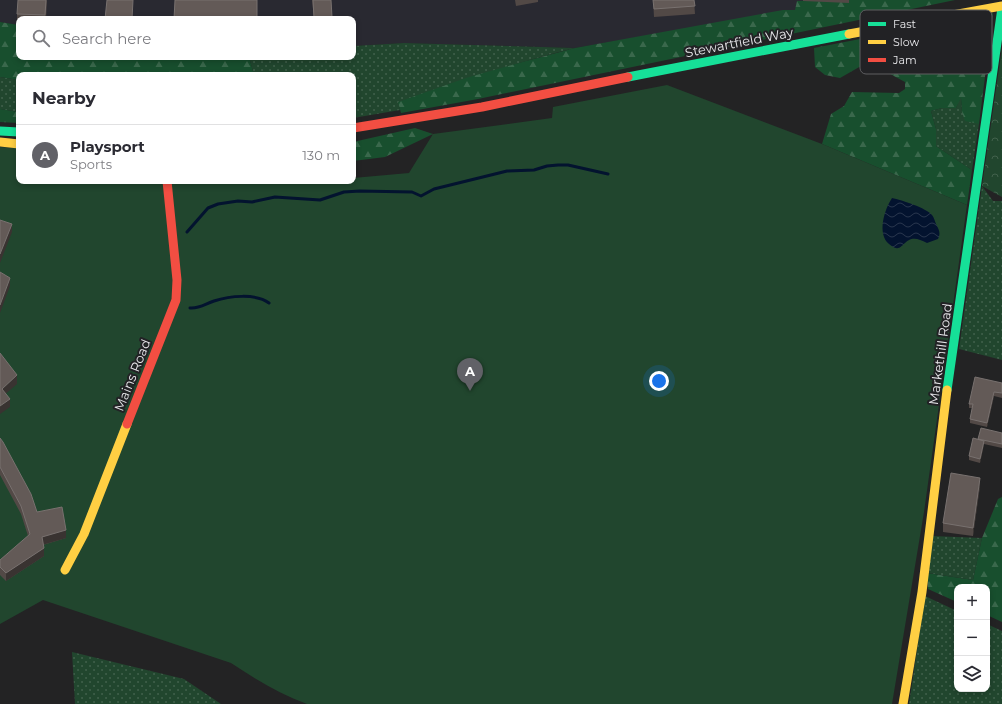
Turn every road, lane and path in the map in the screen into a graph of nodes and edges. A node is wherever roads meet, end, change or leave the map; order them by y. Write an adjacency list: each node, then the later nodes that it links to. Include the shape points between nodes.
1 (1002, 7): 2 (street, Stewartfield Way); 13 (street, Markethill Road, via 939,450 922,592)
2 (978, 10)
3 (860, 31): 4 (street, Stewartfield Way)
4 (482, 107): 5 (street, Stewartfield Way); 8 (street, Stewartfield Way)
5 (356, 127)
6 (0, 131): 7 (street)
7 (16, 132)
8 (374, 134)
9 (0, 142): 10 (street)
10 (16, 144)
11 (167, 184): 12 (street, Mains Road, via 178,280 176,300 84,534)
12 (65, 570)
13 (903, 704)

